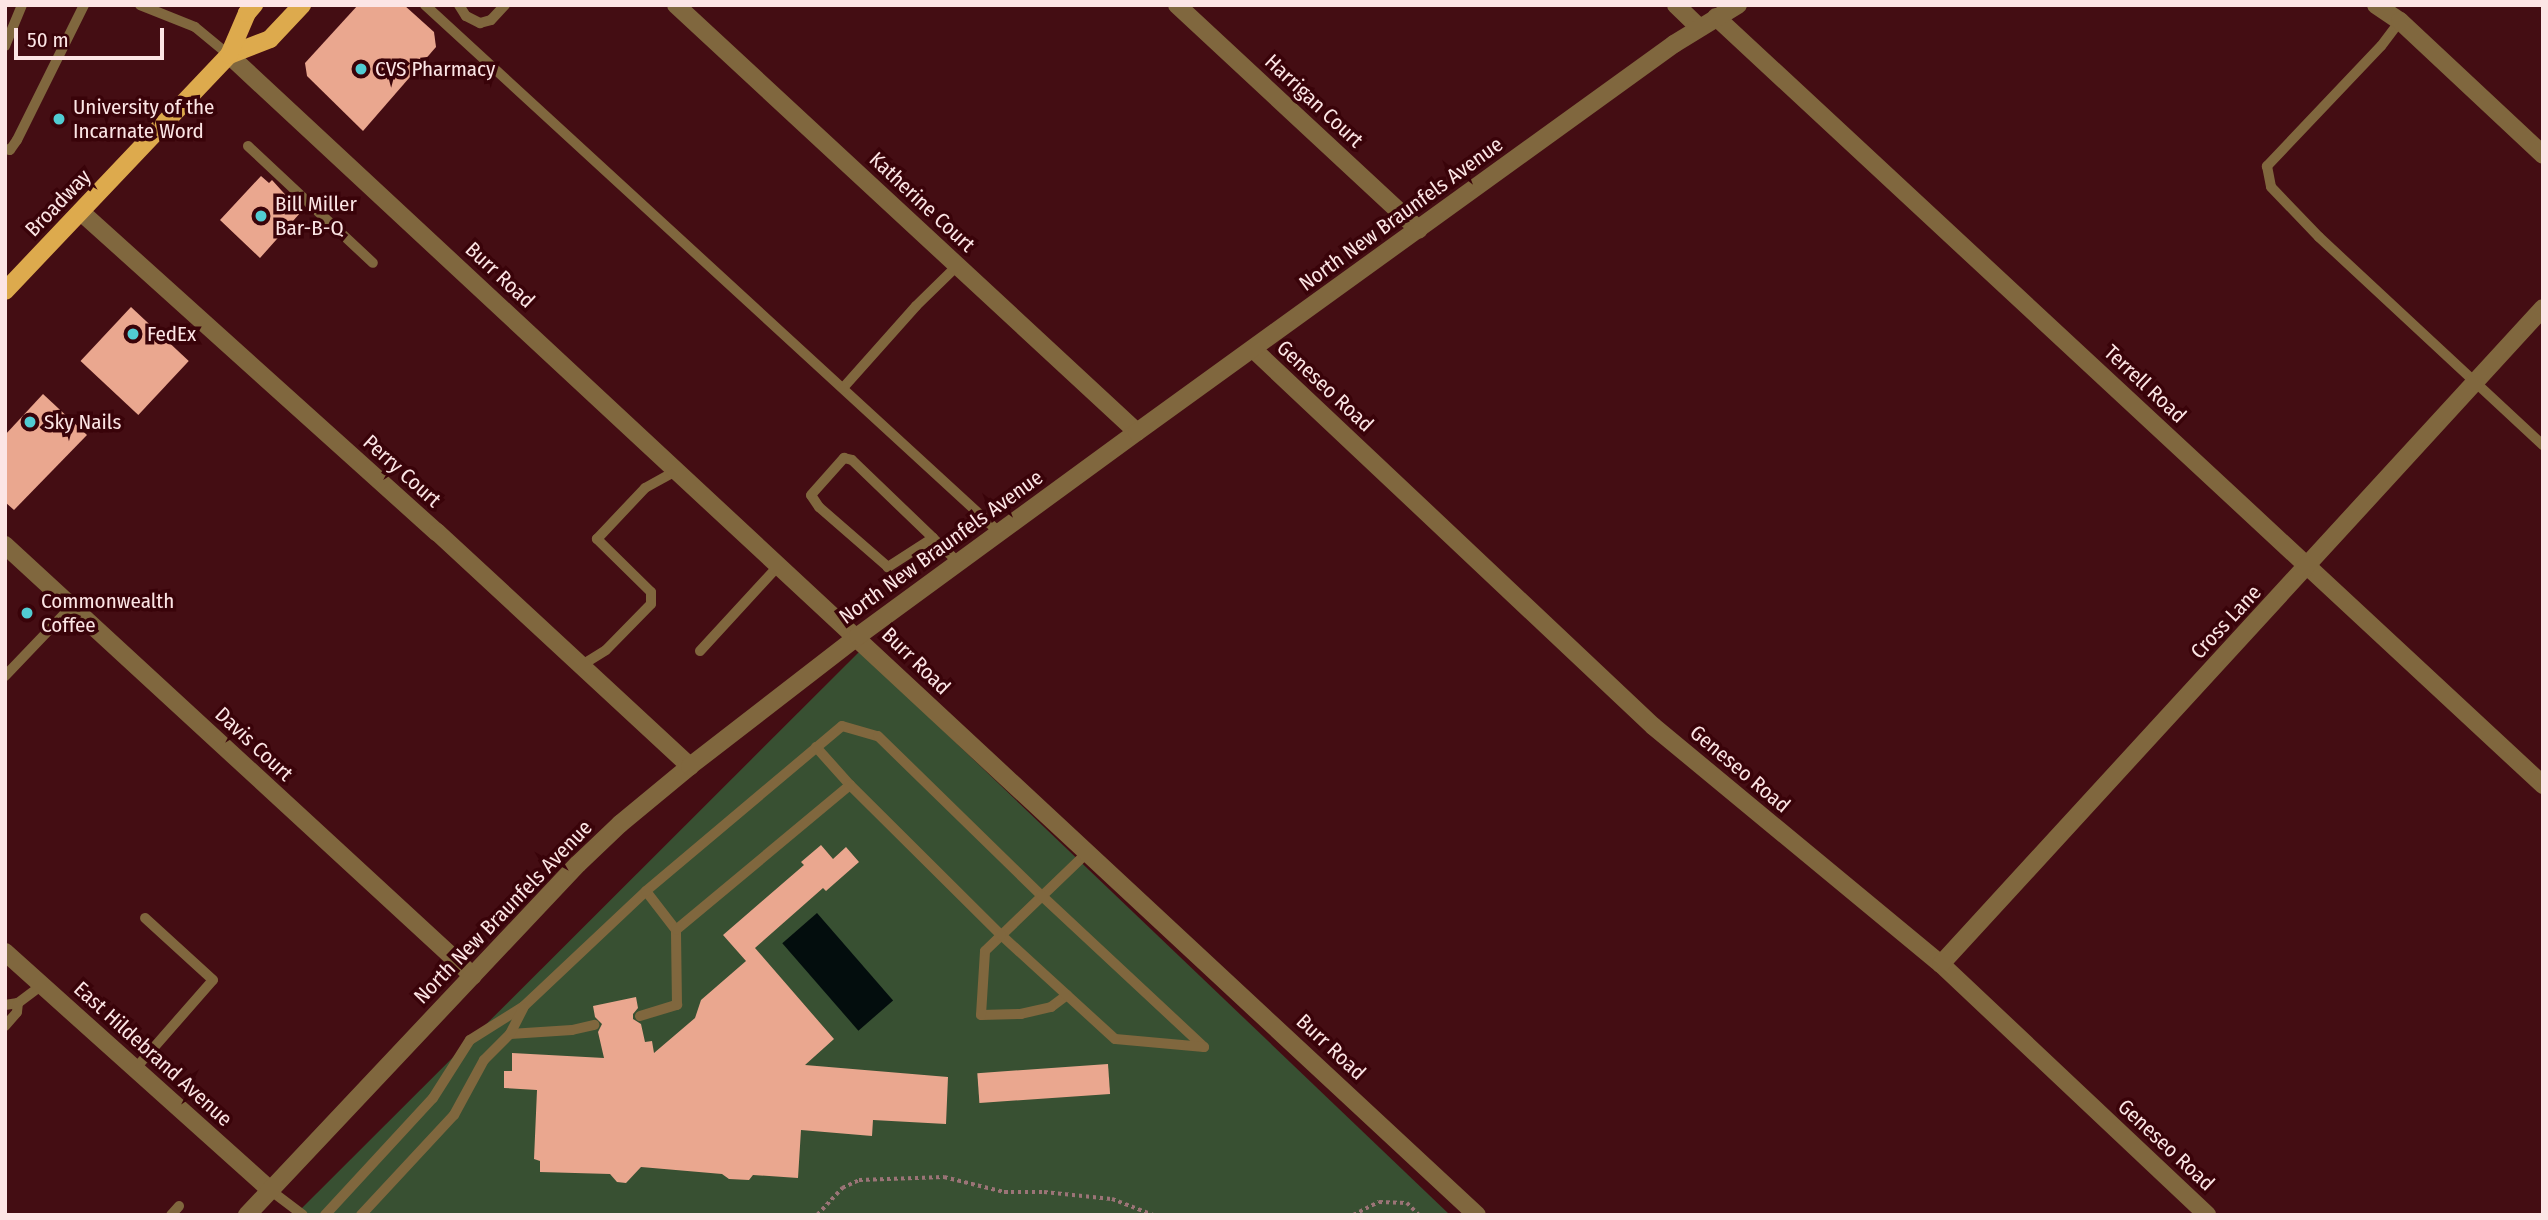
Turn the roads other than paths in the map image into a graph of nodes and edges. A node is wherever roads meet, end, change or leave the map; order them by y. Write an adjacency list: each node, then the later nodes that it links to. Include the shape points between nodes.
1 (22, 5): 17 (lane)
2 (84, 5): 20 (lane, via 17,140 10,150)
3 (140, 5): 18 (lane, via 195,27)
4 (254, 5): 18 (main road, Broadway)
5 (302, 5): 18 (main road, Broadway, via 270,39)
6 (425, 5): 30 (lane)
7 (459, 5): 8 (lane, via 466,16 480,23 491,20)
8 (505, 5)
9 (676, 5): 25 (street, Katherine Court)
10 (1177, 5): 23 (street, Harrigan Court)
11 (1676, 5): 16 (street)
12 (1738, 5): 14 (street, North New Braunfels Avenue)
13 (2376, 5): 15 (street)
14 (1716, 17): 16 (street, North New Braunfels Avenue); 39 (street, Terrell Road)
15 (2400, 21): 21 (street); 29 (lane, via 2267,166 2270,187)
16 (1699, 27): 23 (street, North New Braunfels Avenue)
17 (5, 46)
18 (229, 55): 22 (main road, Broadway); 33 (street, Burr Road)
19 (248, 146): 24 (lane)
20 (5, 149)
21 (2543, 155)
22 (81, 212): 26 (main road, Broadway); 43 (street, Perry Court)
23 (1419, 230): 28 (street, North New Braunfels Avenue)
24 (373, 263)
25 (957, 266): 30 (lane); 31 (street, Katherine Court)
26 (5, 291)
27 (2543, 308): 29 (street, Cross Lane)
28 (1253, 349): 31 (street, North New Braunfels Avenue); 56 (street, Geneseo Road, via 1653,726)
29 (2475, 380): 32 (lane); 39 (street, Cross Lane)
30 (843, 388): 34 (lane)
31 (1138, 432): 34 (street, North New Braunfels Avenue)
32 (2543, 445)
33 (678, 470): 38 (street, Burr Road); 43 (lane, via 645,488 597,539 651,592 651,604 606,650)
34 (999, 533): 37 (street, North New Braunfels Avenue)
35 (933, 538): 35 (lane, via 852,460 844,458 811,495 818,507 881,565 888,567); 37 (lane)
36 (5, 545): 40 (street, Davis Court)
37 (958, 563): 41 (street, North New Braunfels Avenue)
38 (780, 564): 41 (street, Burr Road); 42 (lane)
39 (2308, 566): 48 (street, Terrell Road); 56 (street, Cross Lane)
40 (72, 606): 44 (lane); 57 (street, Davis Court)
41 (858, 636): 46 (street, North New Braunfels Avenue); 49 (street, Burr Road)
42 (700, 651)
43 (582, 665): 46 (street, Perry Court)
44 (5, 676)
45 (816, 747): 47 (lane); 50 (lane); 51 (lane, via 842,726 878,736)
46 (690, 766): 57 (street, North New Braunfels Avenue, via 578,864)
47 (850, 785): 53 (lane); 54 (lane)
48 (2543, 785)
49 (1089, 852): 51 (lane); 73 (street, Burr Road)
50 (646, 891): 53 (lane); 62 (lane)
51 (1041, 895): 54 (lane); 59 (lane, via 1205,1047 1115,1039)
52 (145, 918): 67 (lane, via 213,979)
53 (677, 930): 63 (lane, via 677,1005)
54 (1001, 935): 59 (lane); 59 (lane, via 985,951 981,1015 1021,1014 1051,1007)
55 (5, 952): 58 (street, East Hildebrand Avenue)
56 (1941, 964): 74 (street, Geneseo Road)
57 (473, 976): 68 (street, North New Braunfels Avenue)
58 (42, 985): 60 (lane); 67 (street, East Hildebrand Avenue)
59 (1067, 995)
60 (18, 1003): 61 (lane); 65 (lane, via 17,1012)
61 (5, 1005)
62 (524, 1006): 66 (lane); 71 (lane, via 470,1040 433,1098)
63 (640, 1016)
64 (594, 1025): 66 (lane)
65 (5, 1026)
66 (510, 1034): 72 (lane, via 484,1060 454,1115)
67 (135, 1069): 68 (street, East Hildebrand Avenue)
68 (270, 1190): 69 (street, North New Braunfels Avenue); 70 (lane)
69 (255, 1212)
70 (303, 1215)
71 (325, 1215)
72 (362, 1215)
73 (1478, 1215)
74 (2207, 1215)

